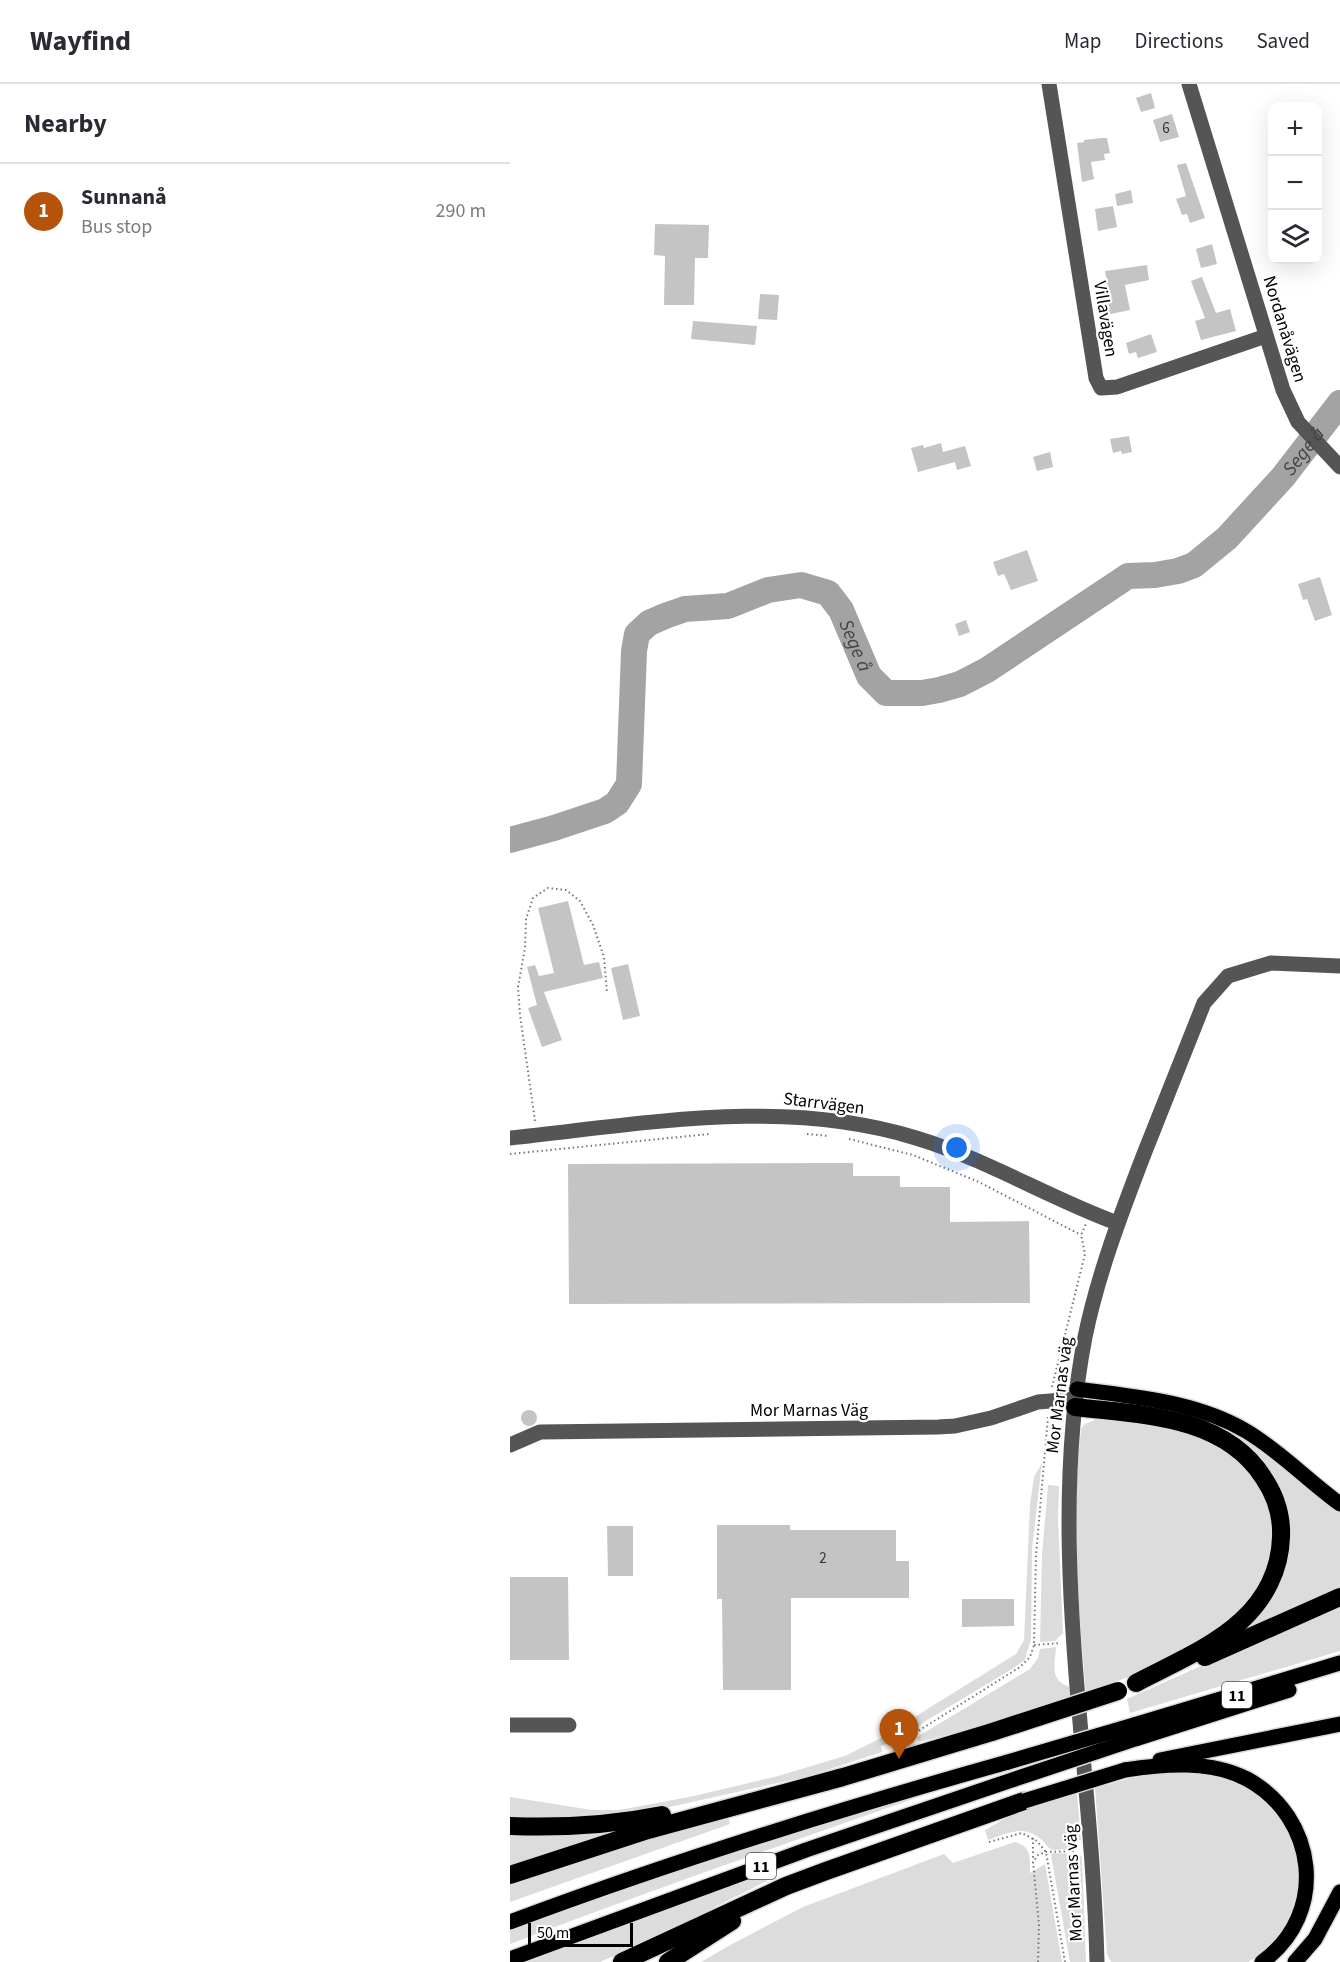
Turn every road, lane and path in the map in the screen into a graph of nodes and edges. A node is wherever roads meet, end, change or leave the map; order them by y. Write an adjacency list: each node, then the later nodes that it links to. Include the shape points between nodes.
1 (1049, 84): 3 (street, Villavägen, via 1096,378 1101,388 1117,387)
2 (1189, 84): 3 (street, Nordanåvägen)
3 (1266, 336): 4 (street, Nordanåvägen, via 1282,390 1298,422)
4 (1340, 467)
5 (1340, 966): 15 (street, Mor Marnas väg, via 1271,963 1227,976 1204,1003)
6 (607, 993): 9 (path, via 604,957 580,901 566,890 548,888 533,898 526,919 518,987)
7 (801, 1133): 10 (path)
8 (710, 1134): 13 (path)
9 (537, 1136): 11 (street, Starrvägen); 14 (street, Starrvägen, via 731,1116 846,1122 916,1138 996,1169)
10 (836, 1137)
11 (510, 1138)
12 (847, 1138): 16 (path, via 913,1155)
13 (510, 1154)
14 (1090, 1214): 15 (street, Starrvägen); 16 (path)
15 (1117, 1223): 17 (street, Mor Marnas väg, via 1090,1313)
16 (1081, 1235): 18 (path, via 1085,1254)
17 (1076, 1398): 18 (street, Mor Marnas Väg); 20 (main road, via 1168,1403 1217,1416 1260,1440); 22 (street, Mor Marnas väg, via 1068,1494); 26 (highway, via 1191,1425 1223,1439 1261,1473 1280,1516 1278,1563 1269,1586 1250,1613 1210,1643)
18 (1049, 1401): 19 (street, Mor Marnas Väg, via 938,1427 540,1432); 23 (path, via 1036,1547)
19 (510, 1445)
20 (1340, 1504)
21 (1340, 1597): 26 (highway, via 1187,1666)
22 (1074, 1642): 23 (path); 38 (street, Mor Marnas väg)
23 (1034, 1646): 31 (path, via 1020,1667)
24 (1340, 1663): 30 (main road, 11)
25 (1340, 1674): 30 (main road, 11)
26 (1136, 1683): 33 (highway, bridge)
27 (1340, 1724): 32 (main road)
28 (510, 1725): 29 (street)
29 (569, 1725)
30 (1134, 1732): 44 (main road, 11, bridge, via 1008,1762 714,1850); 45 (main road, 11, bridge, via 1015,1779 806,1850)
31 (915, 1733)
32 (1125, 1770): 34 (main road, bridge); 51 (main road, via 1190,1766 1230,1772 1262,1789 1287,1813 1303,1846 1307,1882 1291,1932)
33 (843, 1777): 35 (highway, via 638,1820); 42 (highway, via 648,1830)
34 (1024, 1801): 41 (highway)
35 (510, 1826)
36 (1033, 1838): 37 (path, via 1017,1834); 39 (path); 40 (path)
37 (989, 1842)
38 (1092, 1851): 39 (path); 50 (street, Mor Marnas väg)
39 (1046, 1852): 40 (path); 49 (path)
40 (1033, 1862): 48 (path)
41 (826, 1870): 46 (highway, via 741,1905); 47 (highway, via 722,1927)
42 (510, 1875)
43 (1340, 1892): 52 (main road, via 1315,1939)
44 (510, 1922)
45 (510, 1959)
46 (622, 1962)
47 (668, 1962)
48 (1038, 1962)
49 (1065, 1962)
50 (1097, 1962)
51 (1263, 1962)
52 (1295, 1962)

